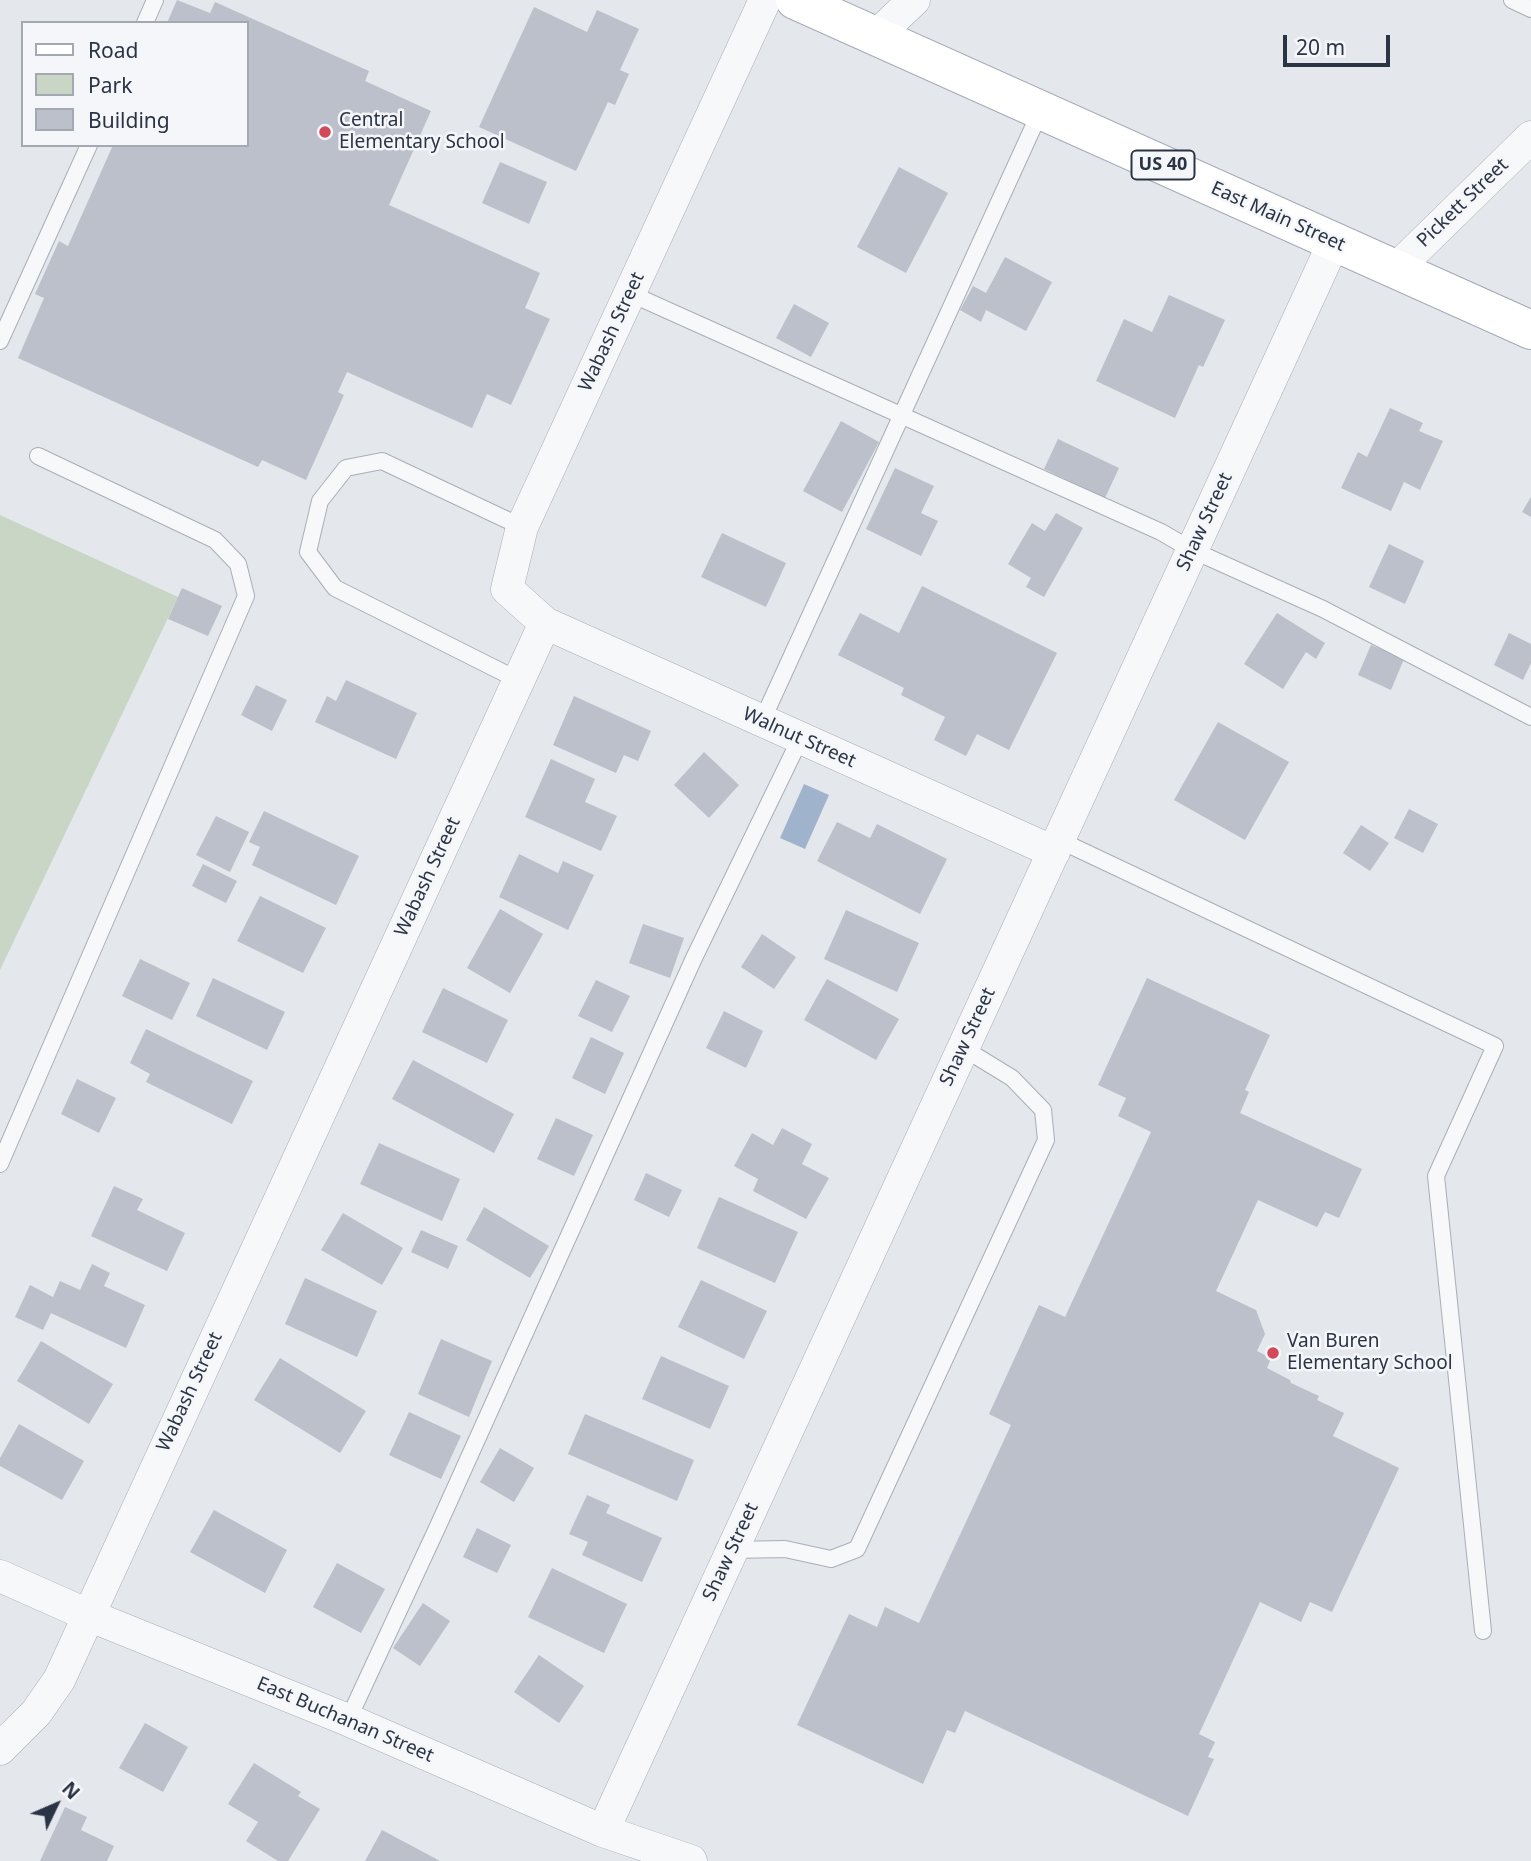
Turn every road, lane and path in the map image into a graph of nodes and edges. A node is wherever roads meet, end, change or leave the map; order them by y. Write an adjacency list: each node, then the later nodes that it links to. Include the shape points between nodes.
1 (155, 0): 7 (lane)
2 (765, 0): 14 (street, Wabash Street)
3 (795, 0): 8 (main road, East Main Street / US 40)
4 (914, 0): 8 (street)
5 (1512, 0): 6 (lane)
6 (1531, 9)
7 (146, 21)
8 (876, 36): 9 (main road, East Main Street / US 40)
9 (1041, 110): 12 (main road, East Main Street / US 40); 17 (lane)
10 (1531, 137): 13 (street, Pickett Street)
11 (88, 147): 16 (lane)
12 (1334, 242): 13 (main road, East Main Street / US 40); 20 (street, Shaw Street)
13 (1395, 270): 15 (main road, East Main Street / US 40)
14 (629, 293): 17 (lane); 19 (street, Wabash Street)
15 (1531, 330)
16 (0, 341)
17 (900, 415): 20 (lane); 24 (lane)
18 (38, 456): 28 (lane, via 215,540 238,564 246,596)
19 (522, 527): 21 (street, Wabash Street, via 507,589); 22 (lane, via 382,461 346,468 320,500 308,552 335,588)
20 (1192, 550): 23 (lane, via 1323,609); 26 (street, Shaw Street)
21 (545, 623): 22 (street, Wabash Street); 24 (street, Walnut Street)
22 (518, 680): 31 (street, Wabash Street)
23 (1531, 717)
24 (762, 721): 25 (street, Walnut Street)
25 (800, 739): 26 (street, Walnut Street); 33 (lane, via 694,958)
26 (1056, 846): 27 (street, Shaw Street); 32 (lane, via 1495,1046 1436,1176)
27 (963, 1048): 29 (street, Shaw Street); 29 (lane, via 1012,1078 1043,1110 1046,1140 857,1549 831,1559 785,1549)
28 (0, 1164)
29 (732, 1550): 35 (street, Shaw Street)
30 (0, 1576): 31 (street, East Buchanan Street)
31 (88, 1615): 33 (street, East Buchanan Street); 34 (street, Wabash Street, via 59,1680 36,1713)
32 (1483, 1631)
33 (348, 1720): 35 (street, East Buchanan Street)
34 (0, 1749)
35 (603, 1831): 36 (street, East Buchanan Street)
36 (691, 1861)

